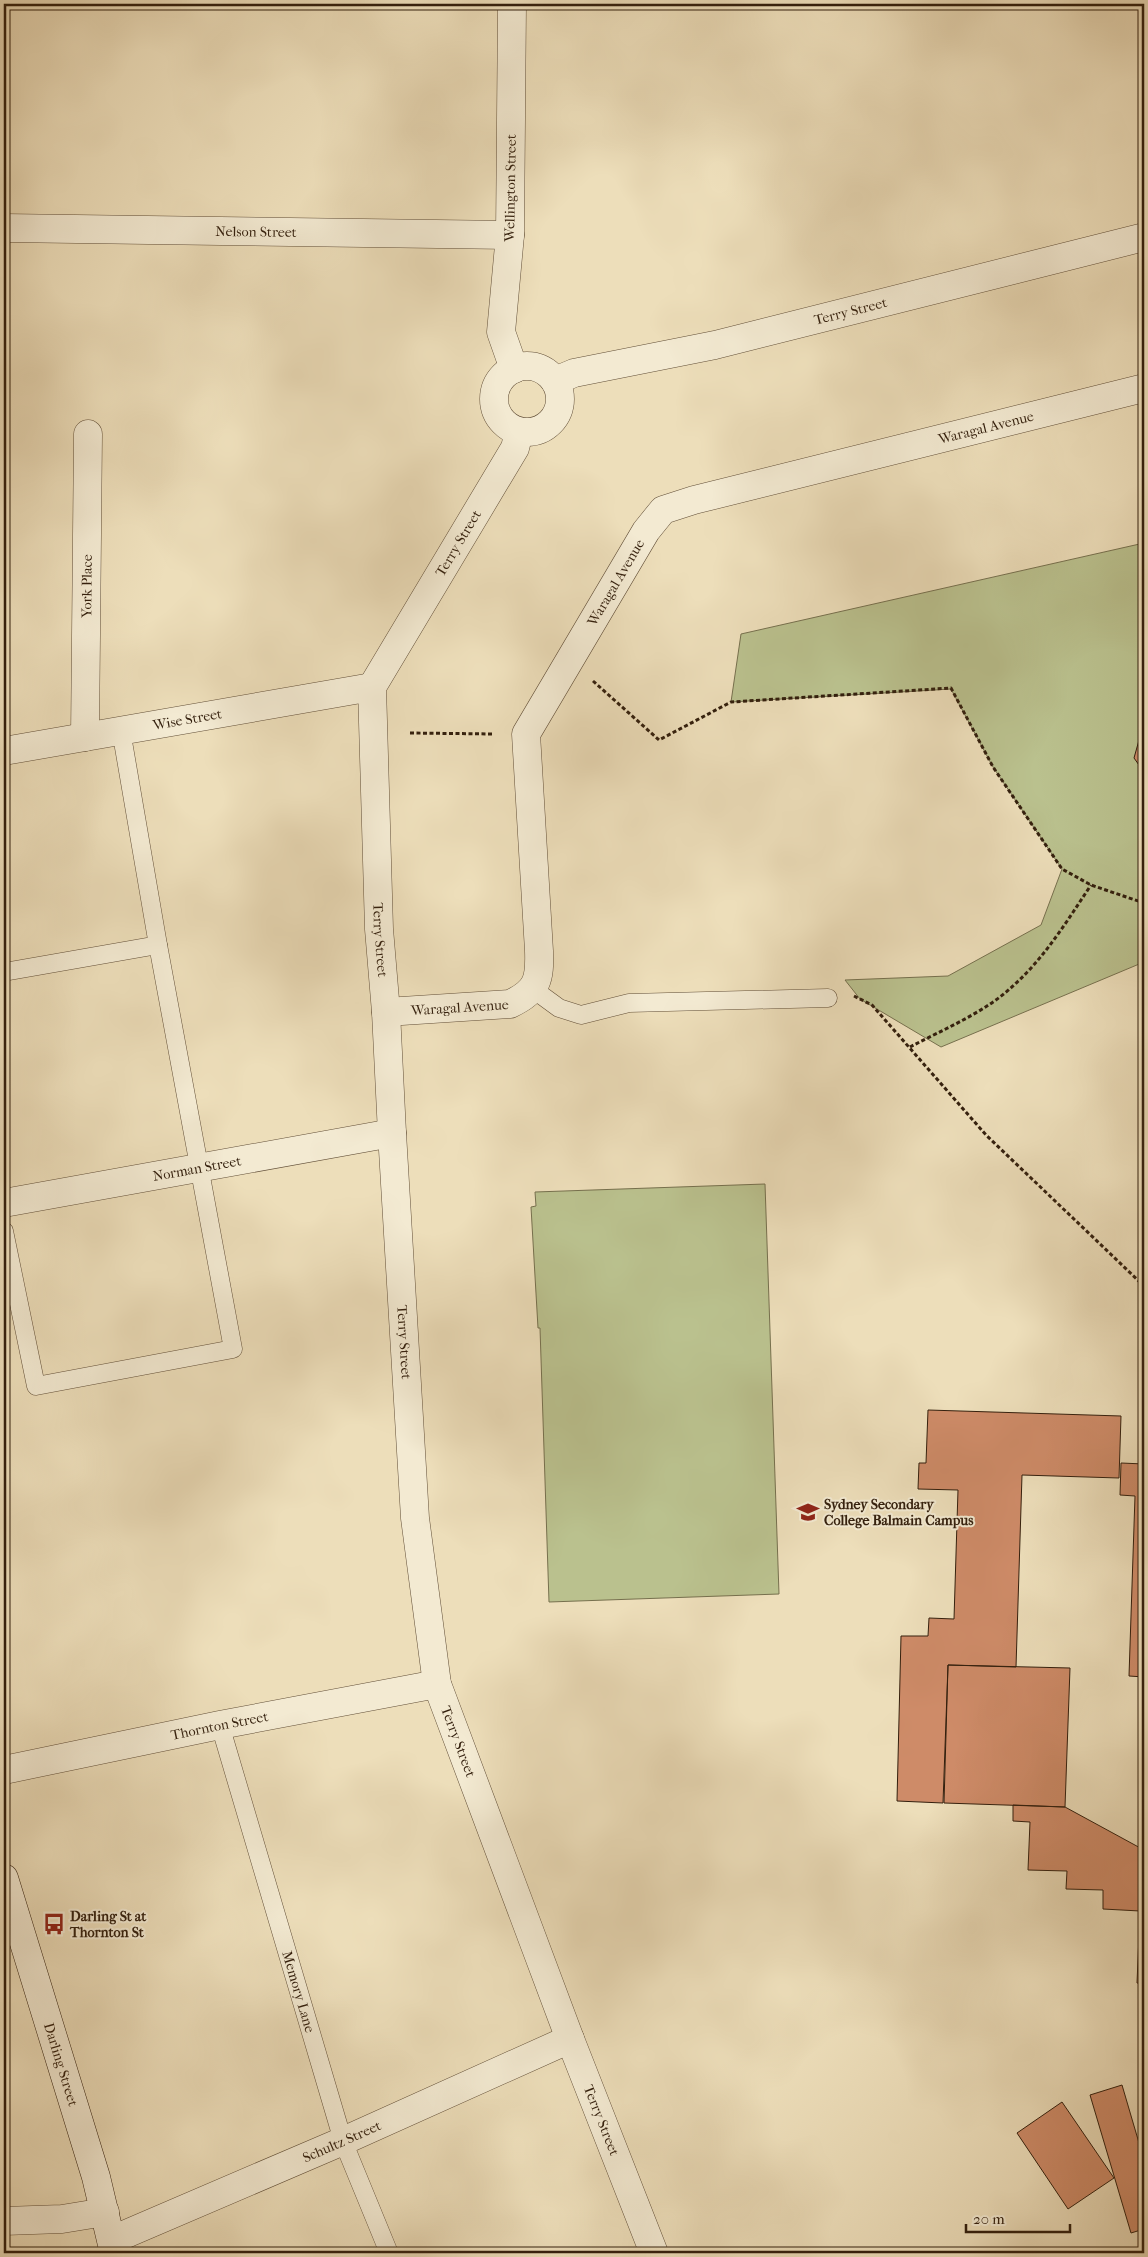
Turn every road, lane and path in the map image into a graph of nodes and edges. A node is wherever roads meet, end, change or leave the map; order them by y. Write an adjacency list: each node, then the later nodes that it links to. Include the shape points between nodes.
1 (512, 4): 3 (street, Wellington Street)
2 (4, 228): 3 (street, Nelson Street)
3 (510, 235): 5 (street, Wellington Street, via 501,332)
4 (1144, 236): 6 (street, Terry Street, via 715,345 574,373)
5 (514, 369): 6 (street, via 525,366 537,368); 8 (street, via 499,382 494,402 502,420)
6 (555, 381): 8 (street, via 560,403 554,418 541,429)
7 (1144, 388): 10 (street, Waragal Avenue, via 663,510 646,531)
8 (519, 432): 11 (street, Terry Street, via 515,448)
9 (88, 434): 15 (street, York Place)
10 (570, 661): 14 (street, Waragal Avenue); 17 (path, via 659,740 731,702 951,688 992,767 1042,841 1062,869)
11 (372, 687): 12 (street, Wise Street); 23 (street, Terry Street, via 378,929)
12 (121, 730): 15 (street, Wise Street); 19 (lane)
13 (410, 733): 14 (path)
14 (526, 734): 21 (street, via 539,951 539,973)
15 (86, 737): 16 (street, Wise Street)
16 (4, 751)
17 (1091, 885): 18 (path); 24 (path, via 1050,948 1013,986 982,1008)
18 (1144, 903)
19 (158, 945): 20 (lane); 26 (lane)
20 (4, 972)
21 (533, 989): 22 (lane, via 559,1008 581,1015 630,1003); 23 (street, Waragal Avenue, via 510,1004)
22 (828, 998): 24 (path, via 852,995 872,1005)
23 (386, 1012): 25 (street, Terry Street)
24 (910, 1048): 29 (path, via 986,1135)
25 (392, 1132): 26 (street, Norman Street); 30 (street, Terry Street, via 416,1518)
26 (200, 1167): 27 (street, Norman Street); 28 (lane, via 233,1349 36,1386)
27 (4, 1203)
28 (4, 1231)
29 (1144, 1286)
30 (437, 1684): 31 (street, Thornton Street); 34 (street, Terry Street)
31 (220, 1725): 32 (street, Thornton Street); 35 (lane, Memory Lane)
32 (4, 1770)
33 (4, 1878): 36 (street, Darling Street)
34 (570, 2039): 35 (street, Schultz Street); 40 (street, Terry Street)
35 (343, 2141): 38 (street, Schultz Street); 39 (lane, Memory Lane)
36 (105, 2212): 37 (street, via 62,2219); 38 (street, Darling Street)
37 (4, 2221)
38 (113, 2246)
39 (389, 2253)
40 (654, 2253)

